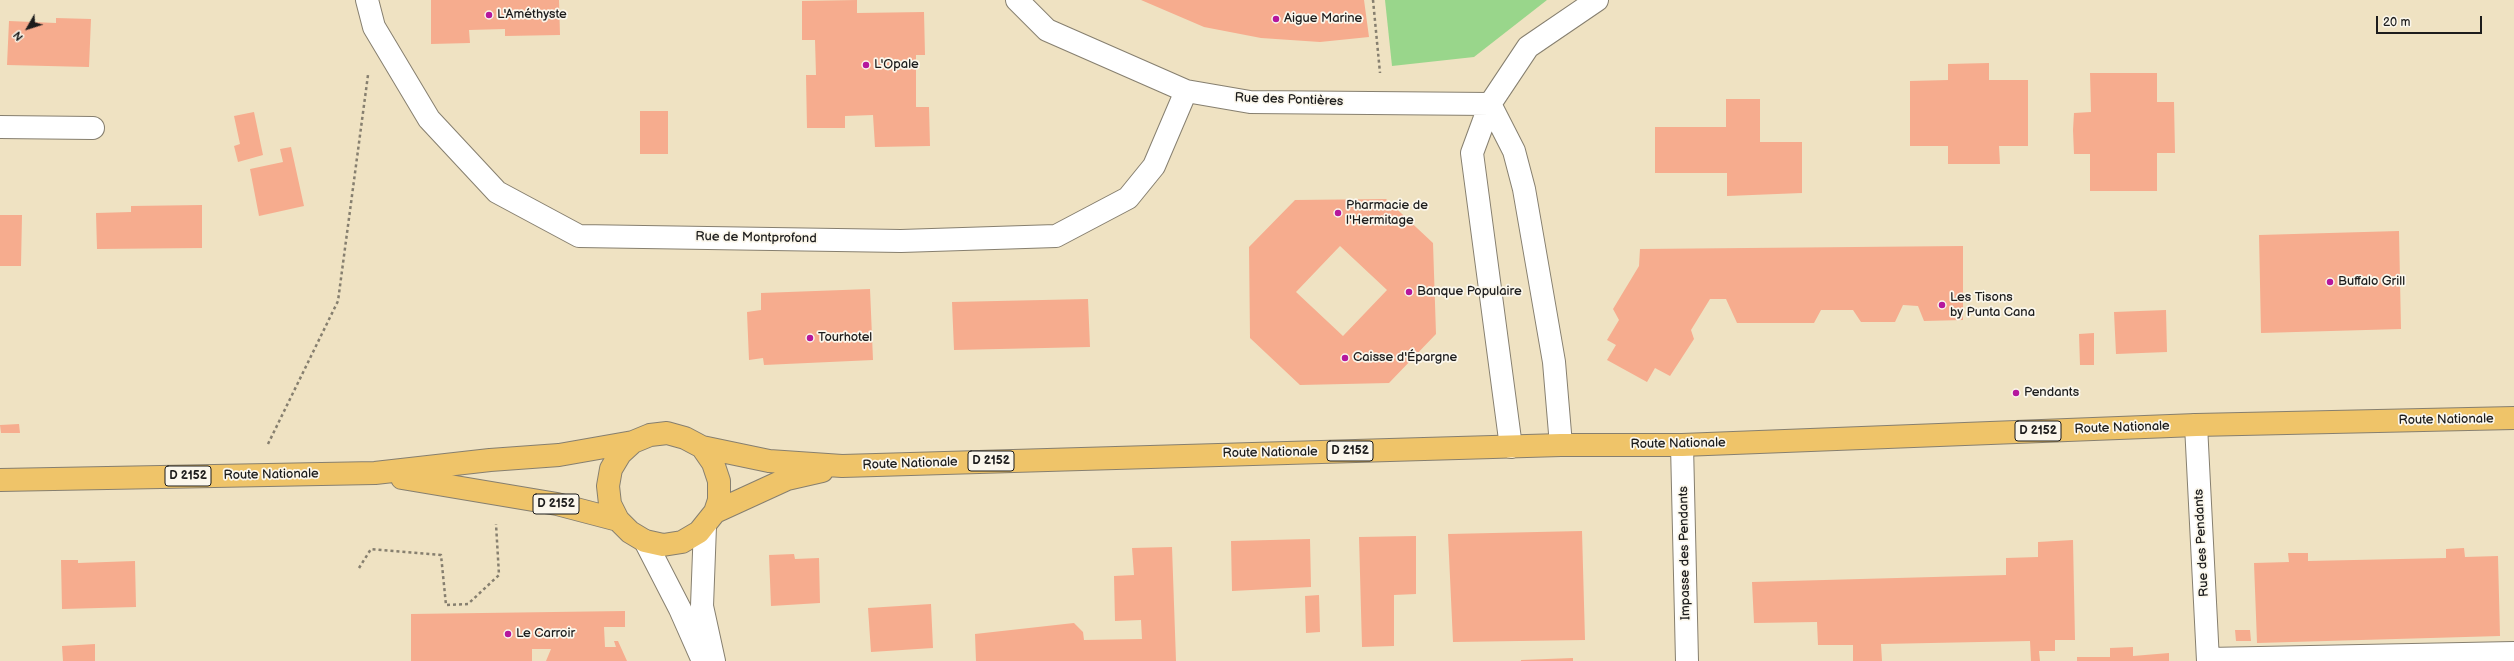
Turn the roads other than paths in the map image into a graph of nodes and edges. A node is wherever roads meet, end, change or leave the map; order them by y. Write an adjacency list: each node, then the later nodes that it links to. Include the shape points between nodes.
1 (367, 0): 4 (street, Rue de Montprofond, via 374,27 429,119 497,192 579,236 901,241 1056,236 1128,198 1154,166)
2 (1017, 0): 4 (street, Rue des Pontières, via 1047,30)
3 (1597, 0): 5 (street, via 1528,47)
4 (1186, 91): 5 (street, Rue des Pontières, via 1250,102)
5 (1490, 104): 11 (street, via 1514,151 1524,190 1554,362); 13 (street, via 1472,154)
6 (0, 126): 7 (street)
7 (93, 128)
8 (2514, 418): 9 (main road, Route Nationale / D 2152)
9 (2196, 425): 12 (main road, Route Nationale / D 2152); 22 (street, Rue des Pendants)
10 (633, 442): 14 (main road, Route Nationale / D 2152, via 650,435 667,433 685,438); 16 (main road, Route Nationale / D 2152, via 559,454); 19 (main road, Route Nationale / D 2152, via 620,454 609,481 610,504)
11 (1561, 445): 12 (main road, Route Nationale / D 2152); 13 (main road, Route Nationale / D 2152)
12 (1682, 445): 25 (street, Impasse des Pendants)
13 (1511, 447): 15 (main road, Route Nationale / D 2152)
14 (702, 448): 15 (main road, Route Nationale / D 2152, via 769,461); 18 (main road, Route Nationale / D 2152, via 713,463 719,481 719,500)
15 (842, 466): 18 (main road, Route Nationale / D 2152, via 787,479)
16 (375, 473): 17 (main road, Route Nationale / D 2152); 19 (main road, Route Nationale / D 2152, via 557,504)
17 (0, 480)
18 (710, 519): 20 (main road, Route Nationale / D 2152, via 699,532 682,542 664,545); 24 (street, via 702,606)
19 (618, 520): 20 (main road, Route Nationale / D 2152, via 630,532)
20 (645, 541): 23 (street)
21 (2514, 653): 22 (street)
22 (2208, 660)
23 (703, 661)
24 (714, 661)
25 (1687, 661)

